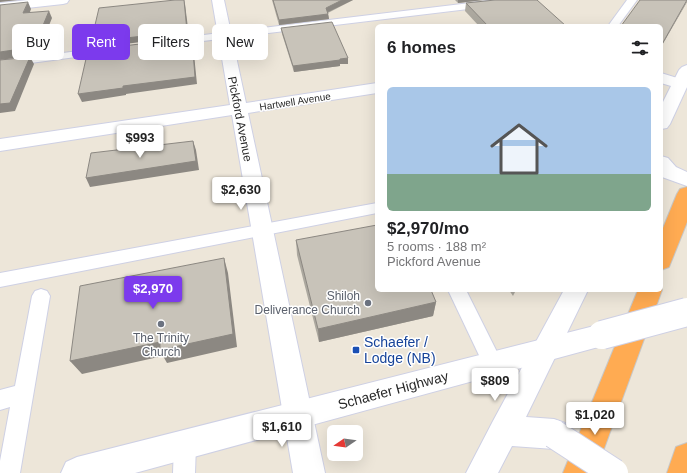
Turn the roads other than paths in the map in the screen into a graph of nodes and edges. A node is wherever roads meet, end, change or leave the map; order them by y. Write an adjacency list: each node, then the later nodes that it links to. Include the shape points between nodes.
1 (63, 0): 5 (street)
2 (218, 0): 6 (street, Pickford Avenue)
3 (518, 0): 8 (lane)
4 (632, 0): 7 (lane)
5 (0, 7)
6 (222, 24)
7 (614, 24)
8 (268, 30)
9 (72, 55): 11 (lane)
10 (229, 60): 15 (street, Pickford Avenue)
11 (0, 64)
12 (684, 77): 13 (street); 16 (street)
13 (663, 78)
14 (375, 88): 15 (street, Hartwell Avenue)
15 (238, 109): 17 (street, Hartwell Avenue); 20 (street, Pickford Avenue)
16 (663, 120)
17 (0, 145)
18 (687, 194): 21 (highway)
19 (375, 208): 20 (lane)
20 (261, 229): 22 (lane); 32 (street, Pickford Avenue)
21 (663, 256)
22 (0, 280)
23 (458, 292): 29 (lane)
24 (575, 292): 28 (street)
25 (649, 292): 40 (highway)
26 (41, 296): 30 (lane)
27 (687, 312): 28 (street, Schaefer Highway, bridge)
28 (545, 350): 29 (street, Schaefer Highway); 33 (street)
29 (493, 364): 32 (street, Schaefer Highway)
30 (23, 394): 31 (lane); 36 (lane)
31 (0, 400)
32 (297, 415): 35 (street, Schaefer Highway); 38 (street, Pickford Avenue)
33 (503, 431): 39 (street); 41 (street, bridge, via 554,434)
34 (687, 458): 42 (highway)
35 (185, 459): 37 (street, Schaefer Highway)
36 (9, 473)
37 (77, 473)
38 (309, 473)
39 (482, 473)
40 (579, 473)
41 (614, 473)
42 (683, 473)

